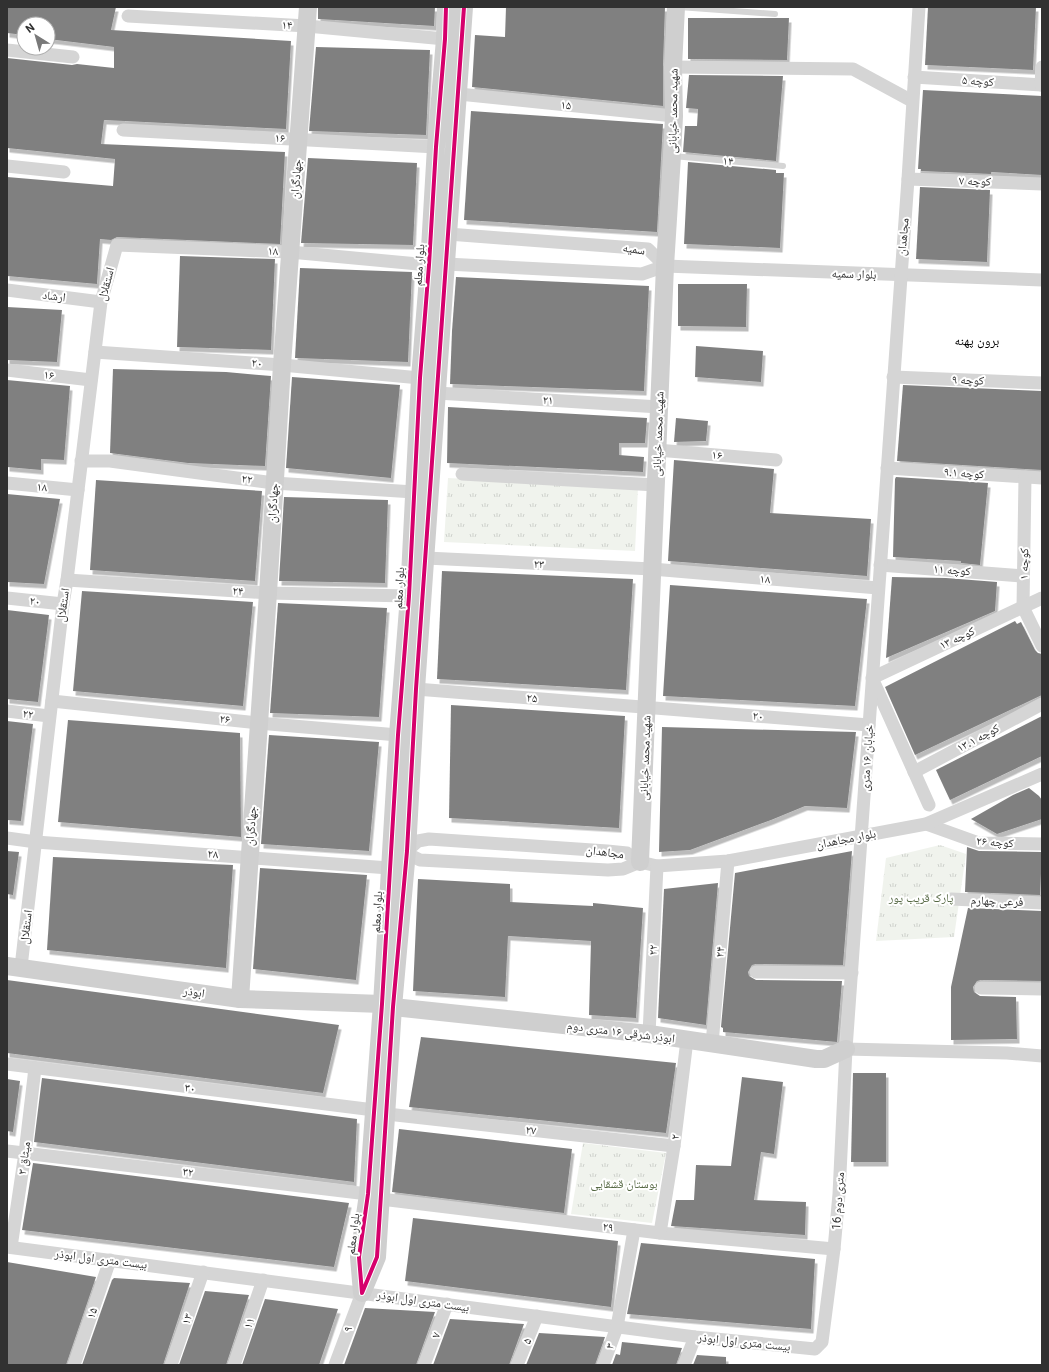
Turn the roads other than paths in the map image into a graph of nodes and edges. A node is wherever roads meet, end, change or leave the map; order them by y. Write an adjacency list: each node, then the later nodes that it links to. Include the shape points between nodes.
1 (308, 7): 8 (street, جهادگران)
2 (446, 7): 9 (street, بلوار معلم)
3 (464, 7): 16 (street, بلوار معلم)
4 (677, 7): 6 (lane); 12 (street, شهید محمد خیابانی)
5 (918, 7): 14 (street, مجاهدان)
6 (775, 14)
7 (128, 16): 8 (street, ۱۴)
8 (307, 26): 9 (street, ۱۴); 20 (street, جهادگران)
9 (445, 39): 21 (street, بلوار معلم)
10 (7, 50): 11 (street)
11 (73, 57)
12 (673, 67): 17 (street, via 853,69); 18 (street, شهید محمد خیابانی)
13 (1042, 67): 15 (street)
14 (914, 77): 15 (street, کوچه ۵); 17 (street, مجاهدان)
15 (1041, 85)
16 (459, 94): 18 (street, ۱۵); 28 (street, بلوار معلم)
17 (912, 101): 26 (street, مجاهدان)
18 (674, 116): 22 (street, شهید محمد خیابانی)
19 (123, 130): 20 (street, ۱۶)
20 (299, 139): 21 (street, ۱۶); 30 (street, جهادگران)
21 (436, 147): 28 (street, بلوار معلم)
22 (672, 156): 24 (lane, ۱۴); 32 (street, شهید محمد خیابانی)
23 (7, 166): 25 (street)
24 (783, 166)
25 (64, 172)
26 (908, 179): 27 (street, کوچه ۷); 33 (street, مجاهدان)
27 (1042, 184)
28 (439, 234): 31 (street, بلوار معلم); 32 (street, سمیه, via 648,249)
29 (117, 245): 30 (street, ۱۸); 36 (street, استقلال)
30 (290, 252): 31 (street, ۱۸); 38 (street, جهادگران)
31 (437, 264): 32 (street, سمیه, via 642,274); 41 (street, بلوار معلم); 44 (street, بلوار معلم)
32 (665, 266): 33 (street, بلوار سمیه); 45 (street, شهید محمد خیابانی)
33 (900, 276): 34 (street, بلوار سمیه); 40 (street, مجاهدان)
34 (1042, 280)
35 (7, 290): 36 (street, ارشاد)
36 (101, 302): 37 (street, استقلال)
37 (95, 352): 38 (street, ۲۰); 42 (street, استقلال)
38 (282, 365): 41 (street, ۲۰); 54 (street, جهادگران)
39 (7, 370): 42 (street, ۱۶)
40 (893, 377): 43 (street, کوچه ۹); 49 (street, مجاهدان)
41 (420, 378): 57 (street, بلوار معلم)
42 (91, 380): 48 (street, استقلال)
43 (1042, 382)
44 (437, 393): 45 (street, ۲۱); 58 (street, بلوار معلم)
45 (659, 407): 46 (street, شهید محمد خیابانی)
46 (657, 450): 47 (street, ۱۶); 55 (street, شهید محمد خیابانی)
47 (776, 460)
48 (81, 461): 54 (street, ۲۲, via 110,461); 56 (street, استقلال)
49 (887, 468): 51 (street, کوچه ۹.۱); 60 (street, خیابان ۱۶ متری)
50 (462, 474): 55 (street)
51 (1025, 477): 52 (street, کوچه ۹.۱); 62 (street, کوچه ۱)
52 (1042, 478)
53 (7, 483): 56 (street, ۱۸)
54 (274, 483): 57 (street, ۲۲); 65 (street, جهادگران)
55 (656, 484): 61 (street, شهید محمد خیابانی)
56 (78, 490): 63 (street, استقلال)
57 (414, 492): 58 (street, بلوار معلم)
58 (419, 531): 59 (street, بلوار معلم); 66 (street, بلوار معلم)
59 (426, 558): 61 (street, ۲۳); 73 (street, بلوار معلم)
60 (880, 565): 62 (street, کوچه ۱۱); 64 (street, خیابان ۱۶ متری)
61 (652, 569): 64 (street, ۱۸); 76 (street, شهید محمد خیابانی)
62 (1023, 576): 70 (street, کوچه ۱)
63 (67, 580): 65 (street, ۲۴); 69 (street, استقلال)
64 (878, 588): 72 (street, خیابان ۱۶ متری)
65 (268, 593): 66 (street, ۲۴); 79 (street, جهادگران)
66 (409, 596): 81 (street, بلوار معلم)
67 (7, 598): 69 (street, ۲۰)
68 (1042, 598): 70 (street, کوچه ۱۳)
69 (63, 604): 74 (street, استقلال)
70 (1023, 607): 71 (street, کوچه ۱); 72 (street, کوچه ۱۳)
71 (1042, 646)
72 (872, 678): 80 (street, خیابان ۱۶ متری); 82 (street)
73 (416, 689): 76 (street, ۲۵); 90 (street, بلوار معلم)
74 (52, 701): 78 (street, استقلال); 79 (street, ۲۶)
75 (1042, 704): 82 (street, کوچه ۱۳.۱)
76 (647, 707): 80 (street, ۲۰); 93 (street, شهید محمد خیابانی)
77 (7, 711): 78 (street, ۲۲)
78 (49, 716): 88 (street, استقلال)
79 (258, 722): 81 (street, ۲۶); 91 (street, جهادگران)
80 (869, 725): 86 (street, خیابان ۱۶ متری)
81 (398, 735): 90 (street, بلوار معلم)
82 (914, 772): 84 (street)
83 (1040, 779): 85 (street, بلوار مجاهدان)
84 (929, 805)
85 (926, 824): 86 (street, بلوار مجاهدان); 89 (street, کوچه ۲۶, via 979,843)
86 (861, 836): 92 (street, بلوار مجاهدان); 99 (street, خیابان ۱۶ متری)
87 (7, 838): 88 (street)
88 (36, 842): 91 (street, ۲۸); 97 (street, استقلال)
89 (1042, 844)
90 (399, 850): 93 (street, مجاهدان, via 420,860 608,870); 93 (street, مجاهدان, via 429,839 627,853); 94 (street, بلوار معلم); 103 (street, بلوار معلم)
91 (249, 857): 94 (street, ۲۸); 102 (street, جهادگران)
92 (728, 861): 93 (street, بلوار مجاهدان); 106 (street, ۲۴)
93 (648, 864): 104 (street, ۲۲)
94 (389, 868): 103 (street, بلوار معلم)
95 (952, 899): 96 (street, فرعی چهارم)
96 (1042, 903)
97 (14, 966): 102 (street, ابوذر)
98 (756, 972): 99 (street)
99 (852, 974): 107 (street, خیابان ۱۶ متری)
100 (981, 988): 101 (street)
101 (1042, 989)
102 (240, 998): 103 (street, ابوذر)
103 (387, 1006): 104 (street, ابوذر شرقی ۱۶ متری دوم); 111 (street, بلوار معلم)
104 (649, 1034): 105 (street, ابوذر شرقی ۱۶ متری دوم)
105 (687, 1040): 106 (street, ابوذر شرقی ۱۶ متری دوم); 112 (street, ۲)
106 (712, 1044): 107 (street, ابوذر شرقی ۱۶ متری دوم, via 824,1059)
107 (846, 1049): 108 (street); 119 (street, 16 متری دوم)
108 (1042, 1056)
109 (7, 1064): 110 (street, ۳۰)
110 (35, 1068): 111 (street, ۳۰); 114 (street, میثاق ۳)
111 (380, 1112): 112 (street, ۲۷); 115 (street, بلوار معلم)
112 (674, 1146): 117 (street, ۲)
113 (7, 1151): 114 (street, ۳۲)
114 (25, 1153): 115 (street, ۳۲); 118 (street, میثاق ۳)
115 (375, 1196): 116 (street, ۲۹); 123 (street, بلوار معلم, via 358,1257)
116 (634, 1230): 117 (street, ۲۹); 126 (street, ۳)
117 (660, 1233): 119 (street, ۲۹)
118 (9, 1247): 120 (street, بیست متری اول ابوذر)
119 (834, 1249): 128 (street, 16 متری دوم, via 822,1342)
120 (110, 1260): 121 (street, بیست متری اول ابوذر); 129 (street, ۱۵)
121 (203, 1272): 122 (street, بیست متری اول ابوذر); 130 (street, ۱۳)
122 (263, 1280): 123 (street, بیست متری اول ابوذر); 131 (street, ۱۱)
123 (362, 1293): 124 (street, بیست متری اول ابوذر); 132 (street, ۹)
124 (447, 1304): 125 (street, بیست متری اول ابوذر); 133 (street, ۷)
125 (537, 1316): 126 (street, بیست متری اول ابوذر); 134 (street, ۵)
126 (618, 1327): 127 (street, بیست متری اول ابوذر); 135 (street, ۳)
127 (695, 1337): 128 (street, بیست متری اول ابوذر); 136 (street)
128 (815, 1349)
129 (74, 1365)
130 (171, 1365)
131 (234, 1365)
132 (335, 1365)
133 (424, 1365)
134 (517, 1365)
135 (603, 1365)
136 (684, 1365)

